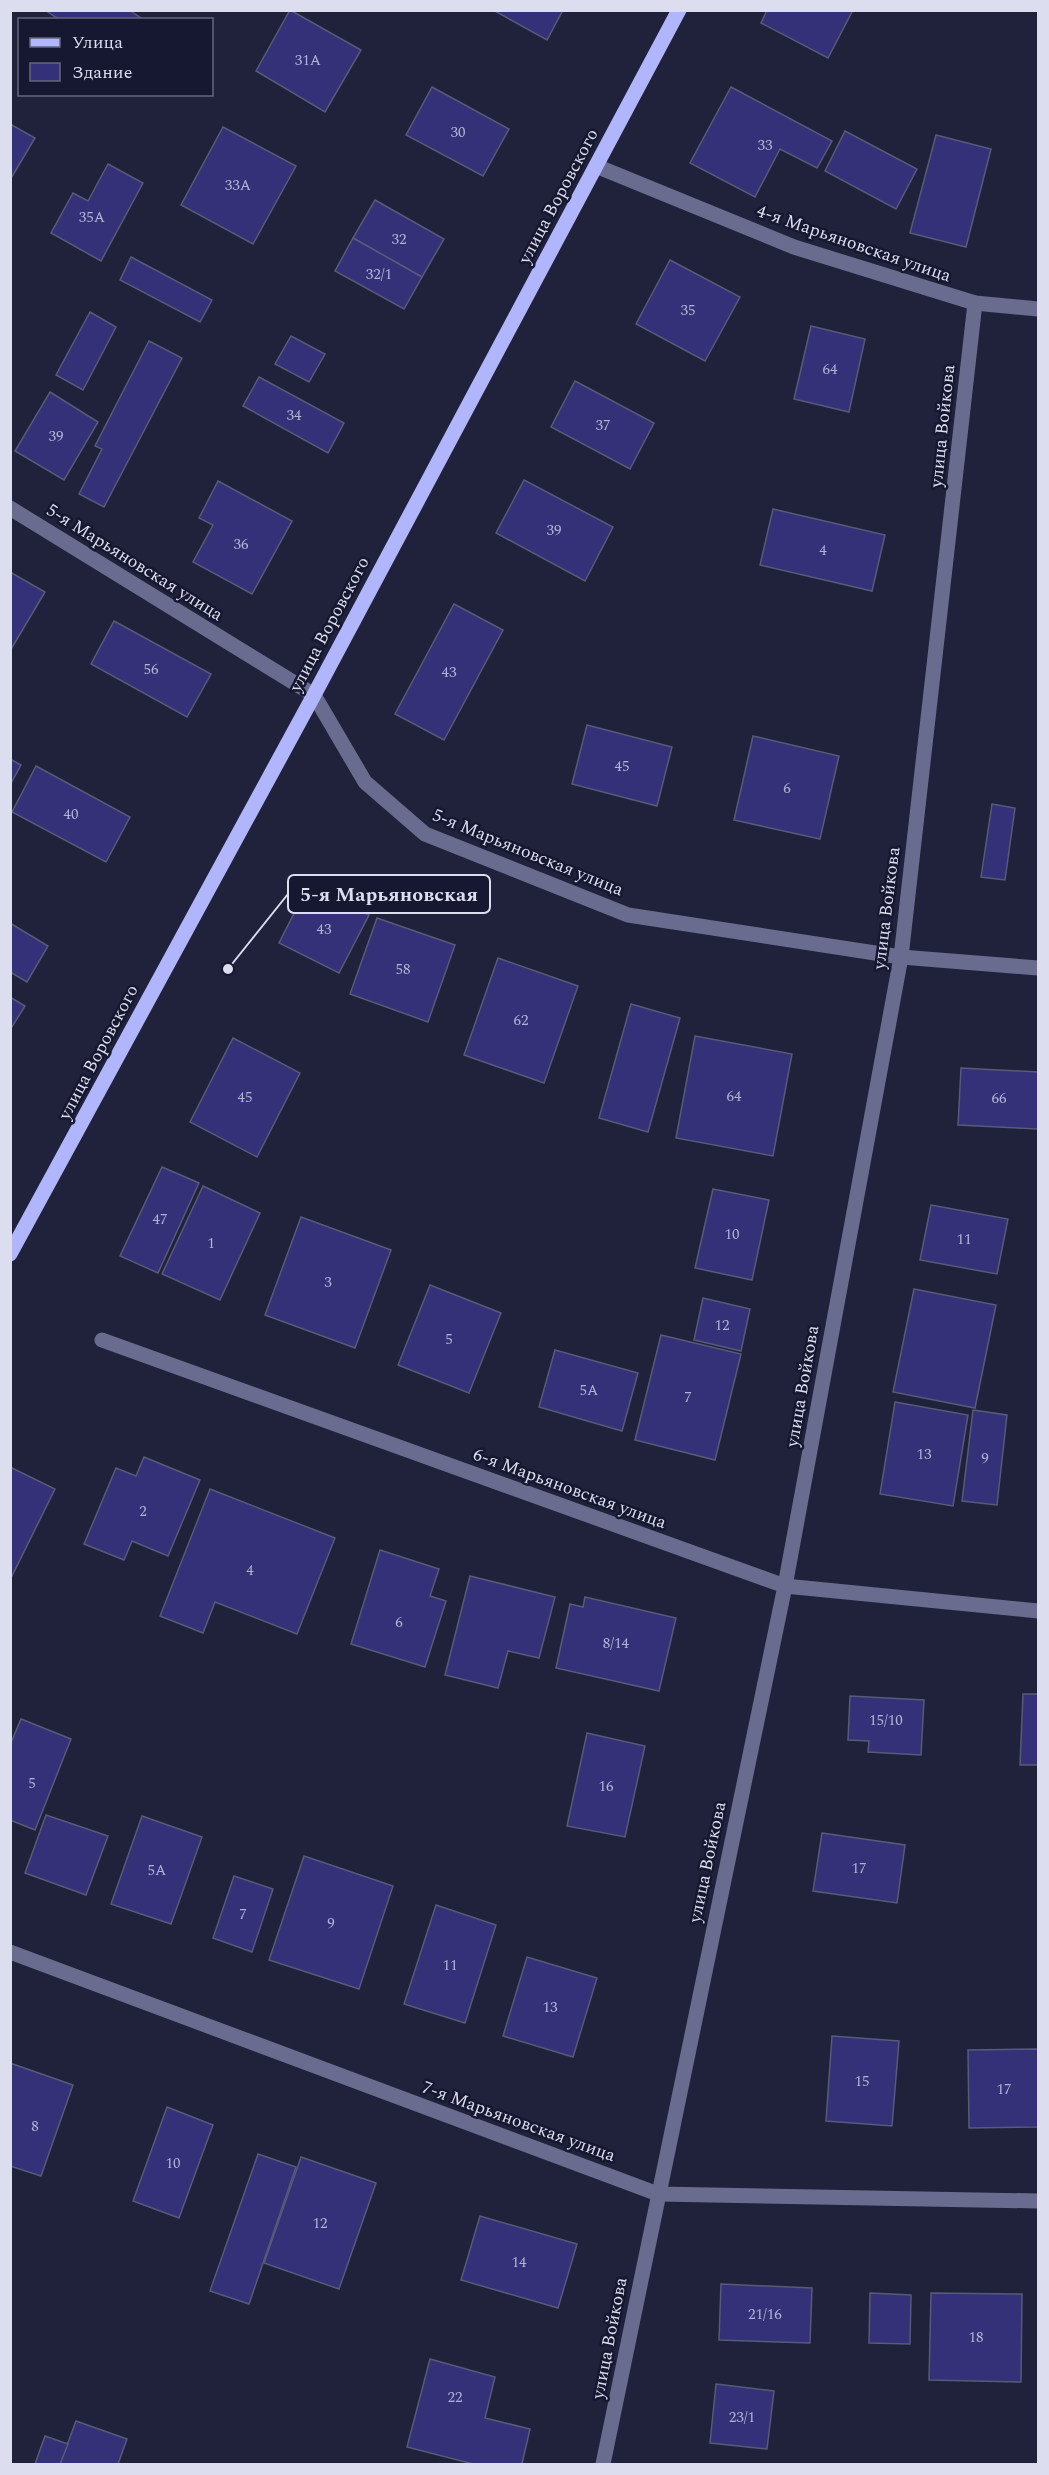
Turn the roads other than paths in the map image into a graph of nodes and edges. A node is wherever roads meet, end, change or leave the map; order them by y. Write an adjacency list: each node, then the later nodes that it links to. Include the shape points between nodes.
1 (679, 10): 2 (main road, улица Воровского)
2 (596, 166): 3 (street, 4-я Марьяновская улица, via 794,247); 6 (main road, улица Воровского)
3 (975, 303): 4 (street, 4-я Марьяновская улица); 7 (street, улица Войкова)
4 (1038, 309)
5 (10, 508): 6 (street, 5-я Марьяновская улица)
6 (314, 695): 7 (street, 5-я Марьяновская улица, via 365,782 425,834 628,915); 9 (main road, улица Воровского)
7 (901, 957): 8 (street, 5-я Марьяновская улица); 11 (street, улица Войкова)
8 (1038, 968)
9 (10, 1254)
10 (102, 1340): 11 (street, 6-я Марьяновская улица)
11 (785, 1586): 12 (street, 6-я Марьяновская улица); 14 (street, улица Войкова)
12 (1038, 1611)
13 (10, 1952): 14 (street, 7-я Марьяновская улица)
14 (658, 2194): 15 (street, 7-я Марьяновская улица); 16 (street, улица Войкова)
15 (1038, 2201)
16 (603, 2464)

